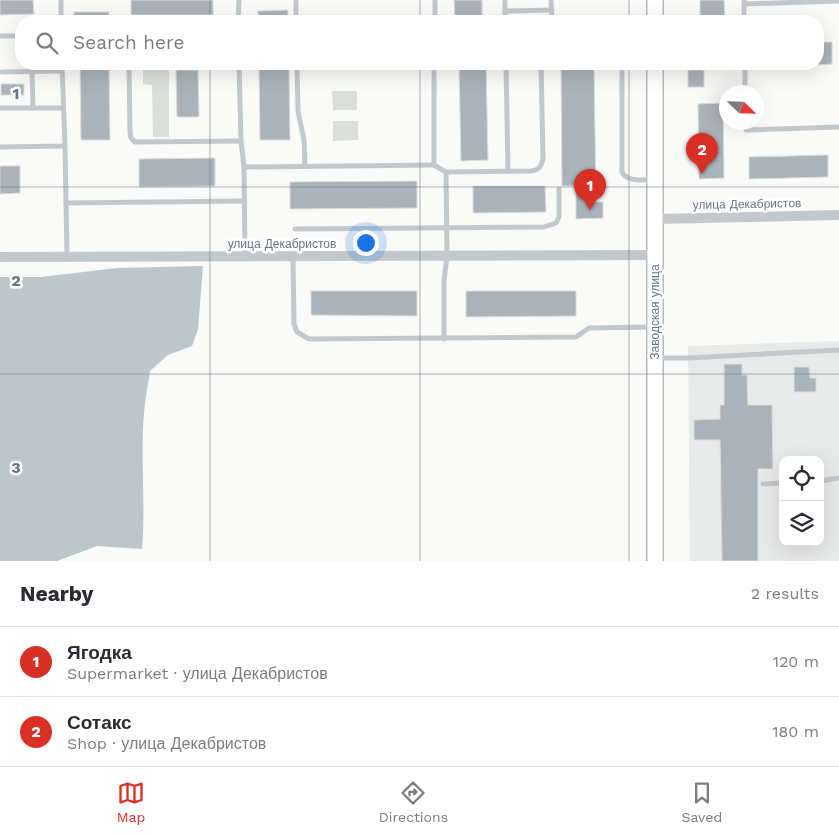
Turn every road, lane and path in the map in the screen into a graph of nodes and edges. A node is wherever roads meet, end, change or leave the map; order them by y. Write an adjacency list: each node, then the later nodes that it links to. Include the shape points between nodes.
1 (60, 0): 12 (lane)
2 (239, 0): 13 (lane)
3 (296, 0): 14 (lane)
4 (434, 0): 15 (lane)
5 (505, 0): 11 (lane)
6 (551, 0): 10 (lane)
7 (655, 0): 18 (street)
8 (839, 1): 9 (lane)
9 (744, 2): 19 (lane)
10 (552, 10): 11 (lane); 17 (lane)
11 (505, 11): 16 (lane)
12 (61, 15)
13 (238, 15)
14 (296, 15)
15 (435, 15)
16 (505, 15)
17 (552, 15)
18 (655, 15)
19 (744, 15)
20 (0, 36): 21 (lane)
21 (15, 36)
22 (129, 70): 40 (lane, via 130,133 135,142)
23 (239, 70): 40 (lane)
24 (297, 70): 44 (lane)
25 (434, 70): 43 (lane)
26 (506, 70): 46 (lane)
27 (541, 70): 46 (lane, via 541,166 537,170)
28 (622, 70): 48 (lane, via 622,172 628,179)
29 (655, 70): 48 (street, Заводская улица)
30 (745, 70): 34 (lane)
31 (2, 72): 32 (lane)
32 (32, 72): 33 (lane); 36 (lane)
33 (62, 72): 37 (lane)
34 (745, 85)
35 (1, 108): 36 (lane)
36 (32, 108): 37 (lane)
37 (64, 108): 41 (lane)
38 (839, 127): 39 (lane)
39 (764, 129)
40 (240, 141): 45 (lane)
41 (65, 146): 42 (lane); 51 (lane)
42 (0, 147)
43 (434, 165): 44 (lane); 47 (lane)
44 (305, 166): 45 (lane)
45 (244, 167): 50 (lane)
46 (508, 171): 47 (lane)
47 (446, 172): 54 (lane)
48 (655, 180): 53 (street, Заводская улица)
49 (559, 189): 54 (lane, via 559,217 552,225)
50 (244, 201): 51 (lane); 57 (lane)
51 (66, 203): 60 (lane)
52 (839, 215): 53 (street, улица Декабристов)
53 (655, 219): 56 (street, Заводская улица)
54 (448, 228): 55 (lane); 58 (lane)
55 (295, 229)
56 (655, 255): 58 (street, улица Декабристов); 62 (street, Заводская улица)
57 (245, 256): 60 (street, улица Декабристов); 61 (street, улица Декабристов)
58 (447, 256): 61 (street, улица Декабристов); 63 (lane)
59 (0, 257): 60 (street, улица Декабристов)
60 (68, 257)
61 (292, 257): 63 (lane, via 294,324 302,336 308,339)
62 (654, 327): 63 (lane, via 589,328 576,337); 65 (street, Заводская улица)
63 (444, 339)
64 (839, 350): 65 (lane)
65 (654, 358): 70 (street, Заводская улица)
66 (839, 478): 67 (lane)
67 (824, 480)
68 (779, 483): 69 (lane)
69 (764, 484)
70 (655, 561)

